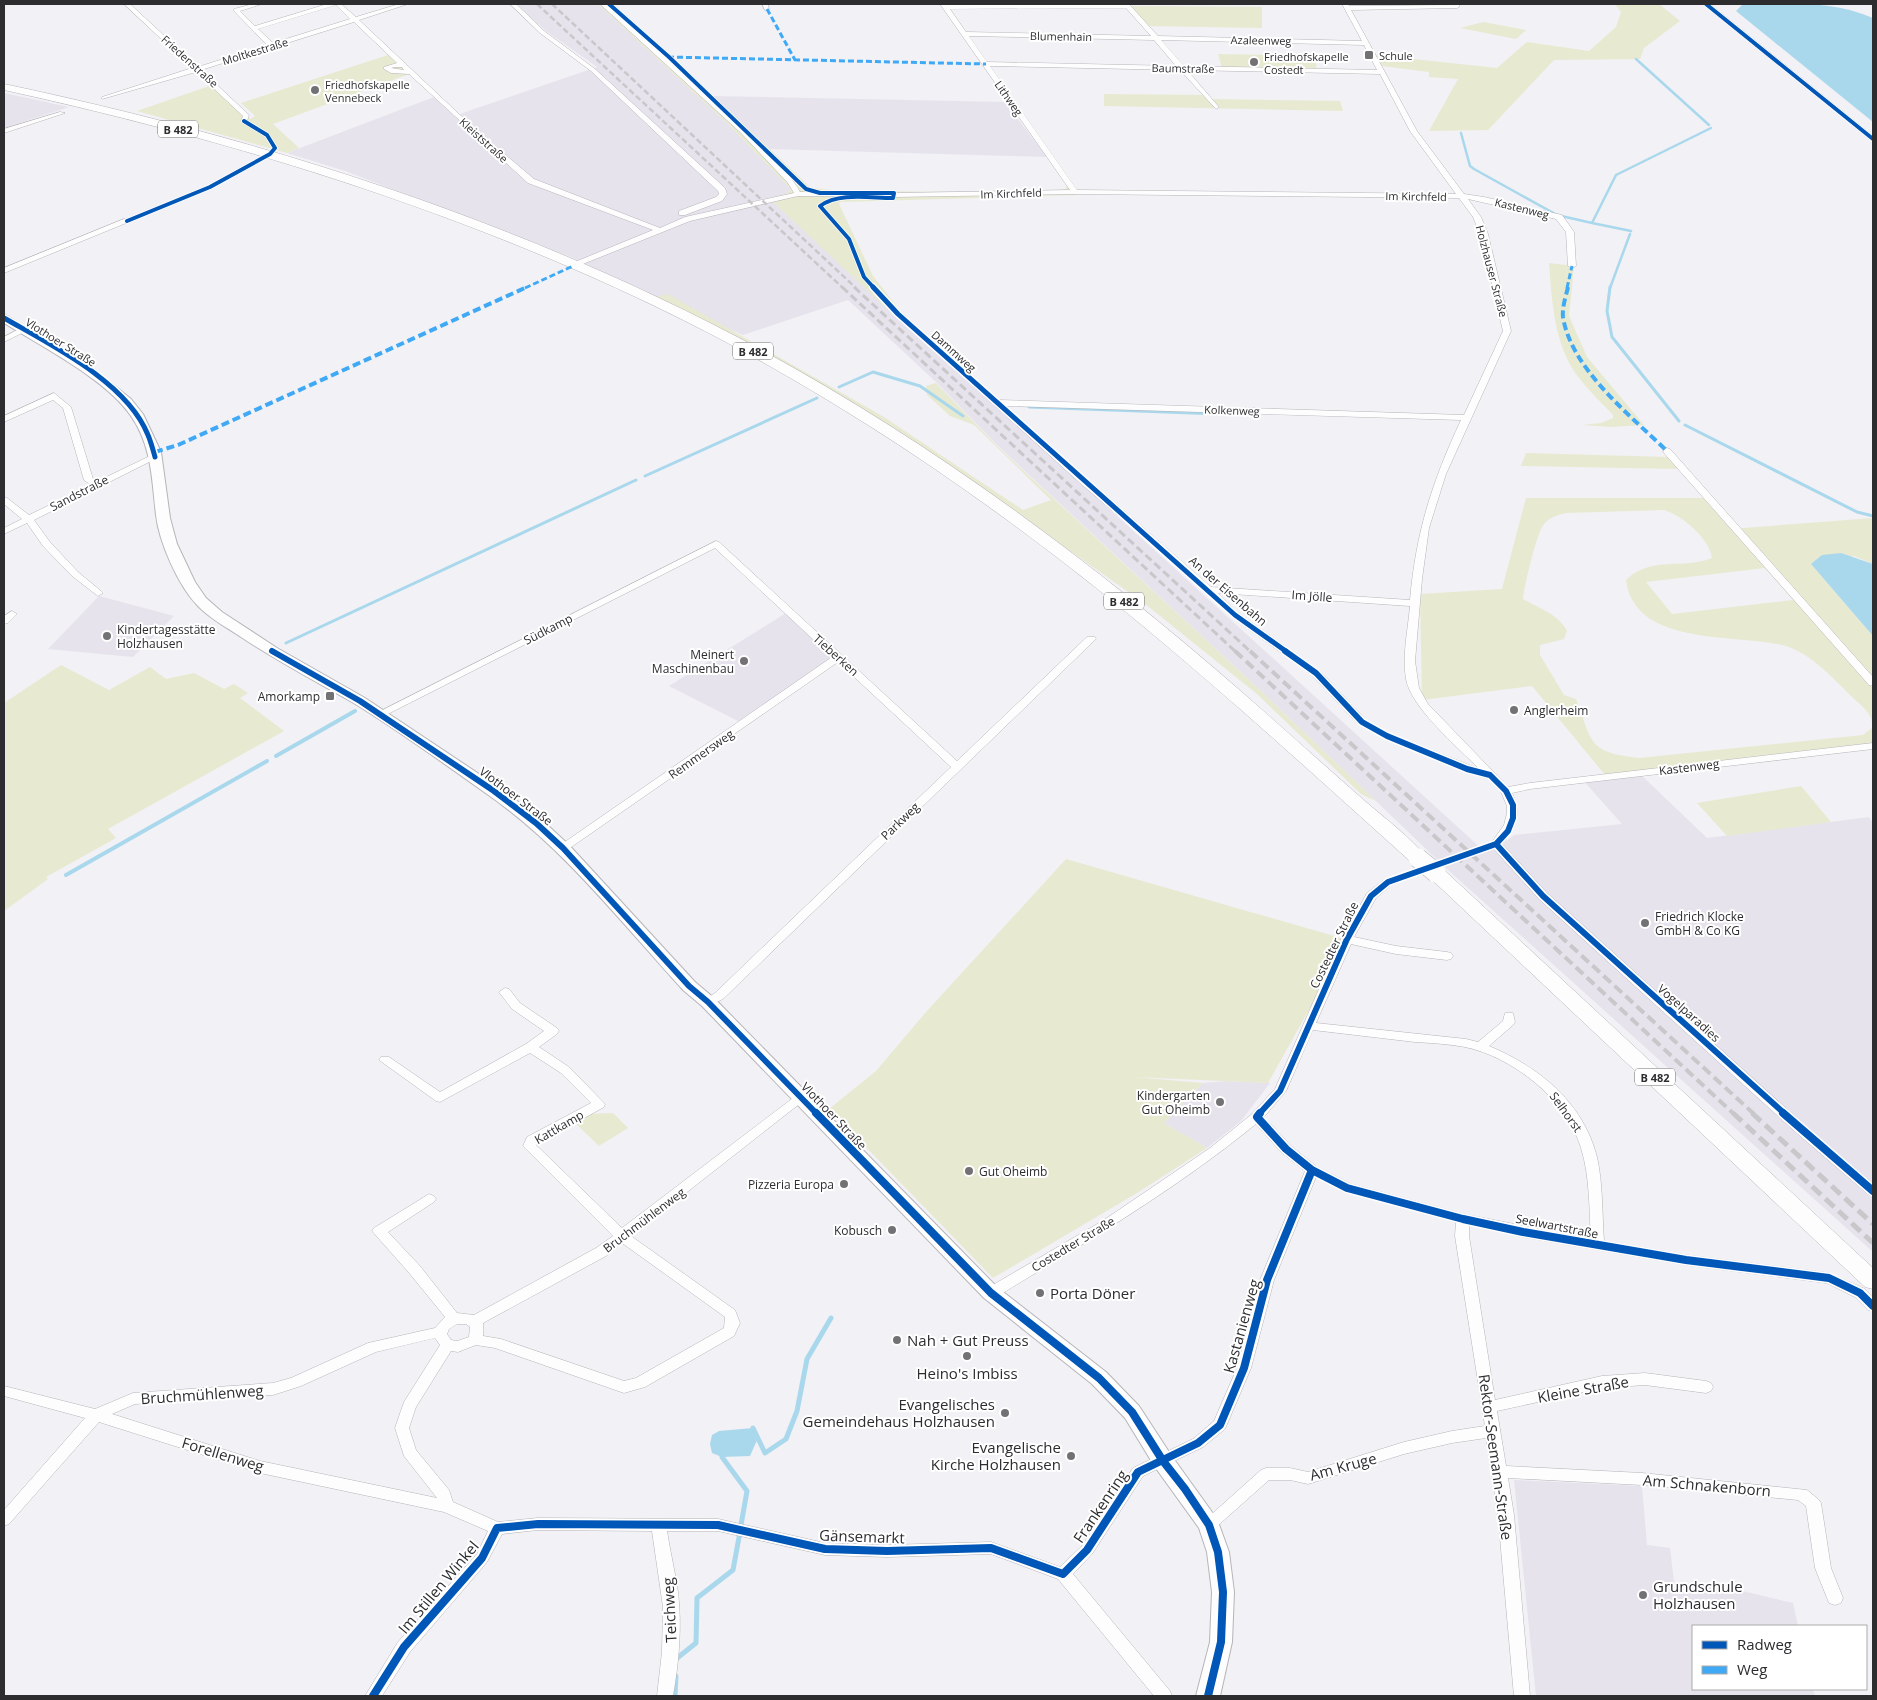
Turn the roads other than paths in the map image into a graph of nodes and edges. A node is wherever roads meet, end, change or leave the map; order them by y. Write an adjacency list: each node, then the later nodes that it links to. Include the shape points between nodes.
1 (127, 4): 24 (street, Friedenstraße)
2 (229, 4): 14 (street)
3 (259, 4): 14 (street)
4 (333, 4): 16 (street)
5 (338, 4): 15 (street, Kleiststraße)
6 (405, 4): 15 (street, Moltkestraße)
7 (513, 4): 38 (street, via 542,32 593,70 722,190 722,196 715,201)
8 (602, 4): 35 (street, via 724,114 796,187)
9 (1706, 4): 33 (street)
10 (1127, 5): 11 (street); 18 (street)
11 (944, 6): 17 (street, Lithweg)
12 (1346, 6): 13 (street); 19 (street, Holzhauser Straße)
13 (1457, 6)
14 (236, 10): 16 (street)
15 (355, 20): 20 (street, Moltkestraße); 22 (street, Kleiststraße)
16 (254, 28): 20 (street)
17 (965, 34): 18 (street, Blumenhain); 21 (street, Lithweg)
18 (1156, 38): 19 (street, Azaleenweg); 23 (street)
19 (1365, 43): 26 (street, Holzhauser Straße)
20 (272, 46): 24 (street, Moltkestraße)
21 (986, 64): 23 (street, Baumstraße); 34 (street, Lithweg)
22 (405, 65): 25 (street, Kleiststraße); 25 (street, via 386,68)
23 (1182, 68): 26 (street, Baumstraße); 29 (street)
24 (198, 69): 28 (street, Moltkestraße); 31 (street, Friedenstraße, via 247,116)
25 (412, 72): 38 (street, Kleiststraße, via 537,185)
26 (1381, 72): 36 (street, Holzhauser Straße, via 1419,140)
27 (4, 87): 40 (main road, B 482, via 120,113 256,150 350,180 500,235)
28 (104, 98)
29 (1216, 107)
30 (62, 113): 32 (street)
31 (244, 121)
32 (4, 131)
33 (1873, 139)
34 (1075, 192): 35 (street, Im Kirchfeld); 36 (street, Im Kirchfeld)
35 (798, 194): 39 (street, Im Kirchfeld, via 707,213)
36 (1462, 196): 41 (street, Kastenweg, via 1559,217 1570,232); 48 (street, Holzhauser Straße, via 1484,234 1507,331)
37 (127, 221): 42 (street)
38 (650, 227): 39 (street, Kleiststraße)
39 (659, 230): 40 (street, Im Kirchfeld)
40 (573, 266): 72 (main road, B 482, bridge, via 627,289 753,352 886,431 1019,520 1151,623)
41 (1572, 266)
42 (4, 271)
43 (898, 314): 47 (street, Dammweg)
44 (4, 318): 45 (street, Vlothoer Straße)
45 (24, 330): 46 (street); 51 (street, Vlothoer Straße, via 90,372 127,402 148,432)
46 (4, 340)
47 (997, 403): 48 (street, Kolkenweg); 57 (street, An der Eisenbahn)
48 (1467, 418): 59 (street, via 1433,499 1417,564)
49 (4, 419): 52 (street, via 54,396 67,408 89,480)
50 (1667, 451): 64 (street)
51 (156, 457): 52 (street, Sandstraße); 65 (street, Vlothoer Straße, via 163,518 170,544 200,600 217,615 272,650)
52 (96, 484): 54 (street, Sandstraße)
53 (4, 500): 54 (street)
54 (28, 519): 55 (street, Sandstraße); 58 (street, via 46,544)
55 (4, 531)
56 (716, 544): 63 (street, Tieberken); 65 (street, Südkamp)
57 (1209, 590): 59 (street, Im Jölle); 68 (street, An der Eisenbahn, via 1253,630 1316,673 1362,722 1387,736 1467,769)
58 (98, 593)
59 (1414, 603): 68 (street, via 1410,672 1414,694)
60 (12, 614): 61 (street)
61 (4, 622)
62 (1091, 639): 67 (street, Parkweg)
63 (838, 658): 67 (street, Tieberken); 71 (street, Remmersweg)
64 (1873, 683)
65 (380, 714): 71 (street, Vlothoer Straße, via 494,791)
66 (1873, 746): 69 (street, Kastenweg)
67 (957, 767): 76 (street, Parkweg, via 719,996)
68 (1490, 775): 69 (street)
69 (1506, 791): 70 (street, via 1513,805 1513,818 1508,831)
70 (1496, 844): 73 (street, Costedter Straße, via 1388,882 1371,896); 85 (street, Vogelparadies, via 1544,896)
71 (563, 848): 76 (street, Vlothoer Straße)
72 (1436, 874): 90 (main road, B 482)
73 (1347, 939): 74 (street, Costedter Straße, via 1396,950); 78 (street, Costedter Straße)
74 (1447, 956)
75 (505, 992): 79 (street, via 516,1006 553,1031)
76 (708, 1002): 82 (street, Vlothoer Straße)
77 (1510, 1016): 80 (street, via 1509,1022)
78 (1309, 1026): 80 (street, Selhorst); 83 (street, Costedter Straße, via 1280,1091)
79 (530, 1047): 81 (street, via 440,1098); 88 (street, Kattkamp, via 565,1070 599,1104 532,1140 529,1146)
80 (1480, 1047): 89 (street, Selhorst, via 1526,1070 1547,1087 1578,1126 1591,1162)
81 (385, 1060)
82 (801, 1098): 88 (street, Bruchmühlenweg); 91 (street, Vlothoer Straße)
83 (1257, 1117): 84 (street, Seelwartstraße, via 1286,1150); 91 (street, Costedter Straße, via 1215,1151 1109,1223)
84 (1312, 1170): 87 (street, Seelwartstraße, via 1347,1188); 102 (street, Kastanienweg, via 1267,1280 1244,1368 1220,1425 1198,1443)
85 (1873, 1191)
86 (429, 1199): 93 (street, via 378,1231 415,1270)
87 (1463, 1219): 89 (street, Seelwartstraße); 99 (street, Rektor-Seemann-Straße, via 1462,1236)
88 (623, 1237): 94 (street, Bruchmühlenweg, via 576,1267); 96 (street, via 730,1314 733,1319 729,1332 640,1383 624,1387 496,1344)
89 (1598, 1245): 92 (street, Seelwartstraße, via 1829,1278 1860,1293)
90 (1873, 1281)
91 (991, 1293): 102 (street, Vlothoer Straße, via 1099,1378 1132,1412)
92 (1873, 1306)
93 (454, 1319): 94 (street, via 465,1318); 95 (street, via 445,1324)
94 (474, 1322): 96 (street, via 478,1329)
95 (443, 1338): 96 (street, via 458,1347); 100 (street, Bruchmühlenweg, via 373,1347 296,1382 273,1388 133,1399); 104 (street, via 402,1428 409,1452 444,1494)
96 (475, 1340)
97 (1706, 1387): 99 (street, Kleine Straße, via 1645,1379 1602,1382)
98 (4, 1391): 100 (street, Forellenweg)
99 (1490, 1407): 101 (street, Rektor-Seemann-Straße)
100 (96, 1415): 104 (street, Forellenweg, via 260,1467); 105 (street, Bruchmühlenweg)
101 (1493, 1431): 103 (street, Rektor-Seemann-Straße); 107 (street, Am Kruge, via 1404,1448 1308,1478 1266,1474)
102 (1163, 1461): 107 (street, Vlothoer Straße); 109 (street, Frankenring, via 1138,1472 1087,1550)
103 (1500, 1472): 110 (street, Am Schnakenborn, via 1642,1479 1802,1494 1813,1503 1823,1568); 115 (street, Rektor-Seemann-Straße)
104 (446, 1506): 108 (street)
105 (4, 1520)
106 (659, 1525): 108 (street, via 538,1524); 109 (street, Gänsemarkt, via 718,1525 825,1549 991,1548); 112 (street, Teichweg, via 672,1620)
107 (1209, 1525): 114 (street, Vlothoer Straße, via 1218,1552 1223,1592 1221,1642)
108 (497, 1528): 111 (street, Im Stillen Winkel, via 482,1558 404,1647)
109 (1063, 1574): 113 (street)
110 (1834, 1598)
111 (373, 1696)
112 (665, 1696)
113 (1164, 1696)
114 (1208, 1696)
115 (1522, 1696)

